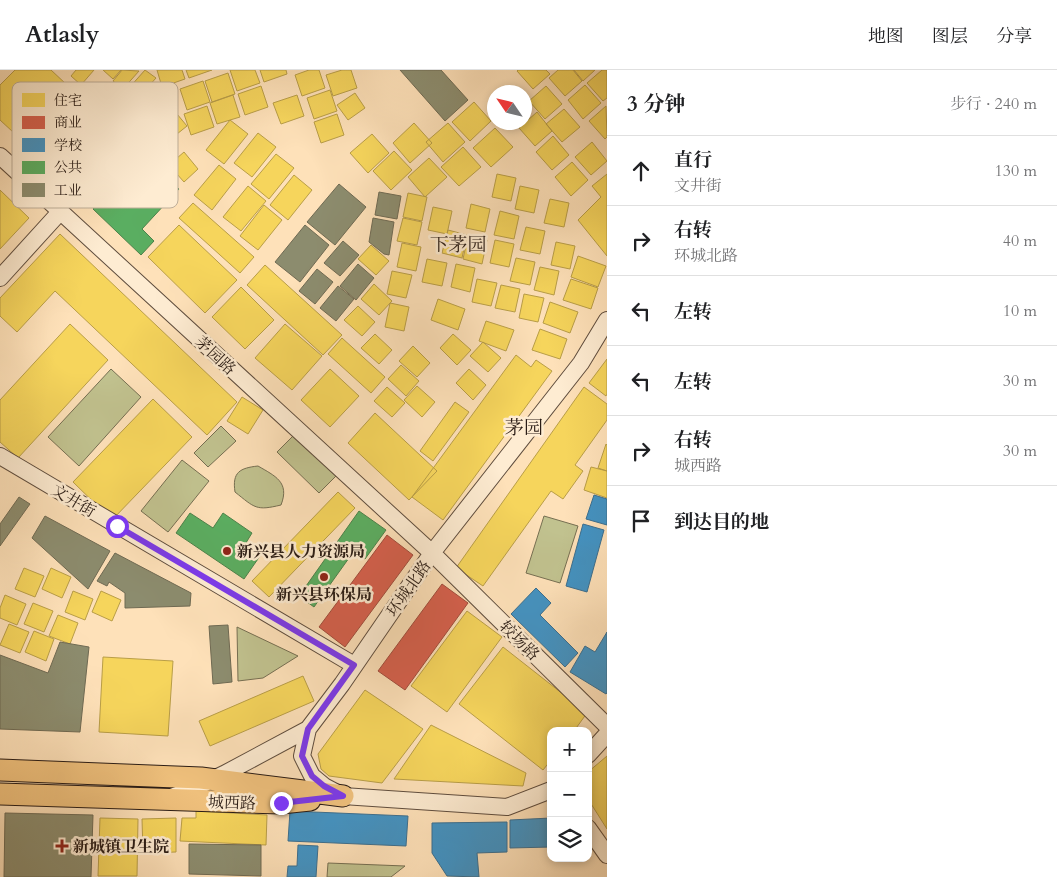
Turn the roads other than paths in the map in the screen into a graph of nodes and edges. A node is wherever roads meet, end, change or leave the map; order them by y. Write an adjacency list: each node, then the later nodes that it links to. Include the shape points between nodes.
1 (0, 156): 2 (street, 茅园路)
2 (12, 167)
3 (56, 208): 4 (street, 茅园路)
4 (60, 212): 5 (street); 8 (street, 茅园路)
5 (0, 278)
6 (607, 320): 8 (street, 环城北路, via 581,363)
7 (0, 456): 9 (street, 文井街)
8 (432, 553): 9 (street, 环城北路); 10 (street, 较场路)
9 (354, 665): 11 (street, 环城北路)
10 (607, 726)
11 (308, 729): 17 (street, via 302,756 312,776); 18 (street, 环城北路, via 224,774)
12 (607, 734): 13 (street)
13 (592, 751)
14 (0, 770): 17 (main road, via 201,778)
15 (547, 792): 17 (street, 城西路, via 507,807)
16 (0, 794): 18 (main road, 城西路)
17 (343, 796): 18 (main road, 城西路, via 281,803)
18 (163, 799)
19 (592, 834): 20 (street)
20 (607, 855)

